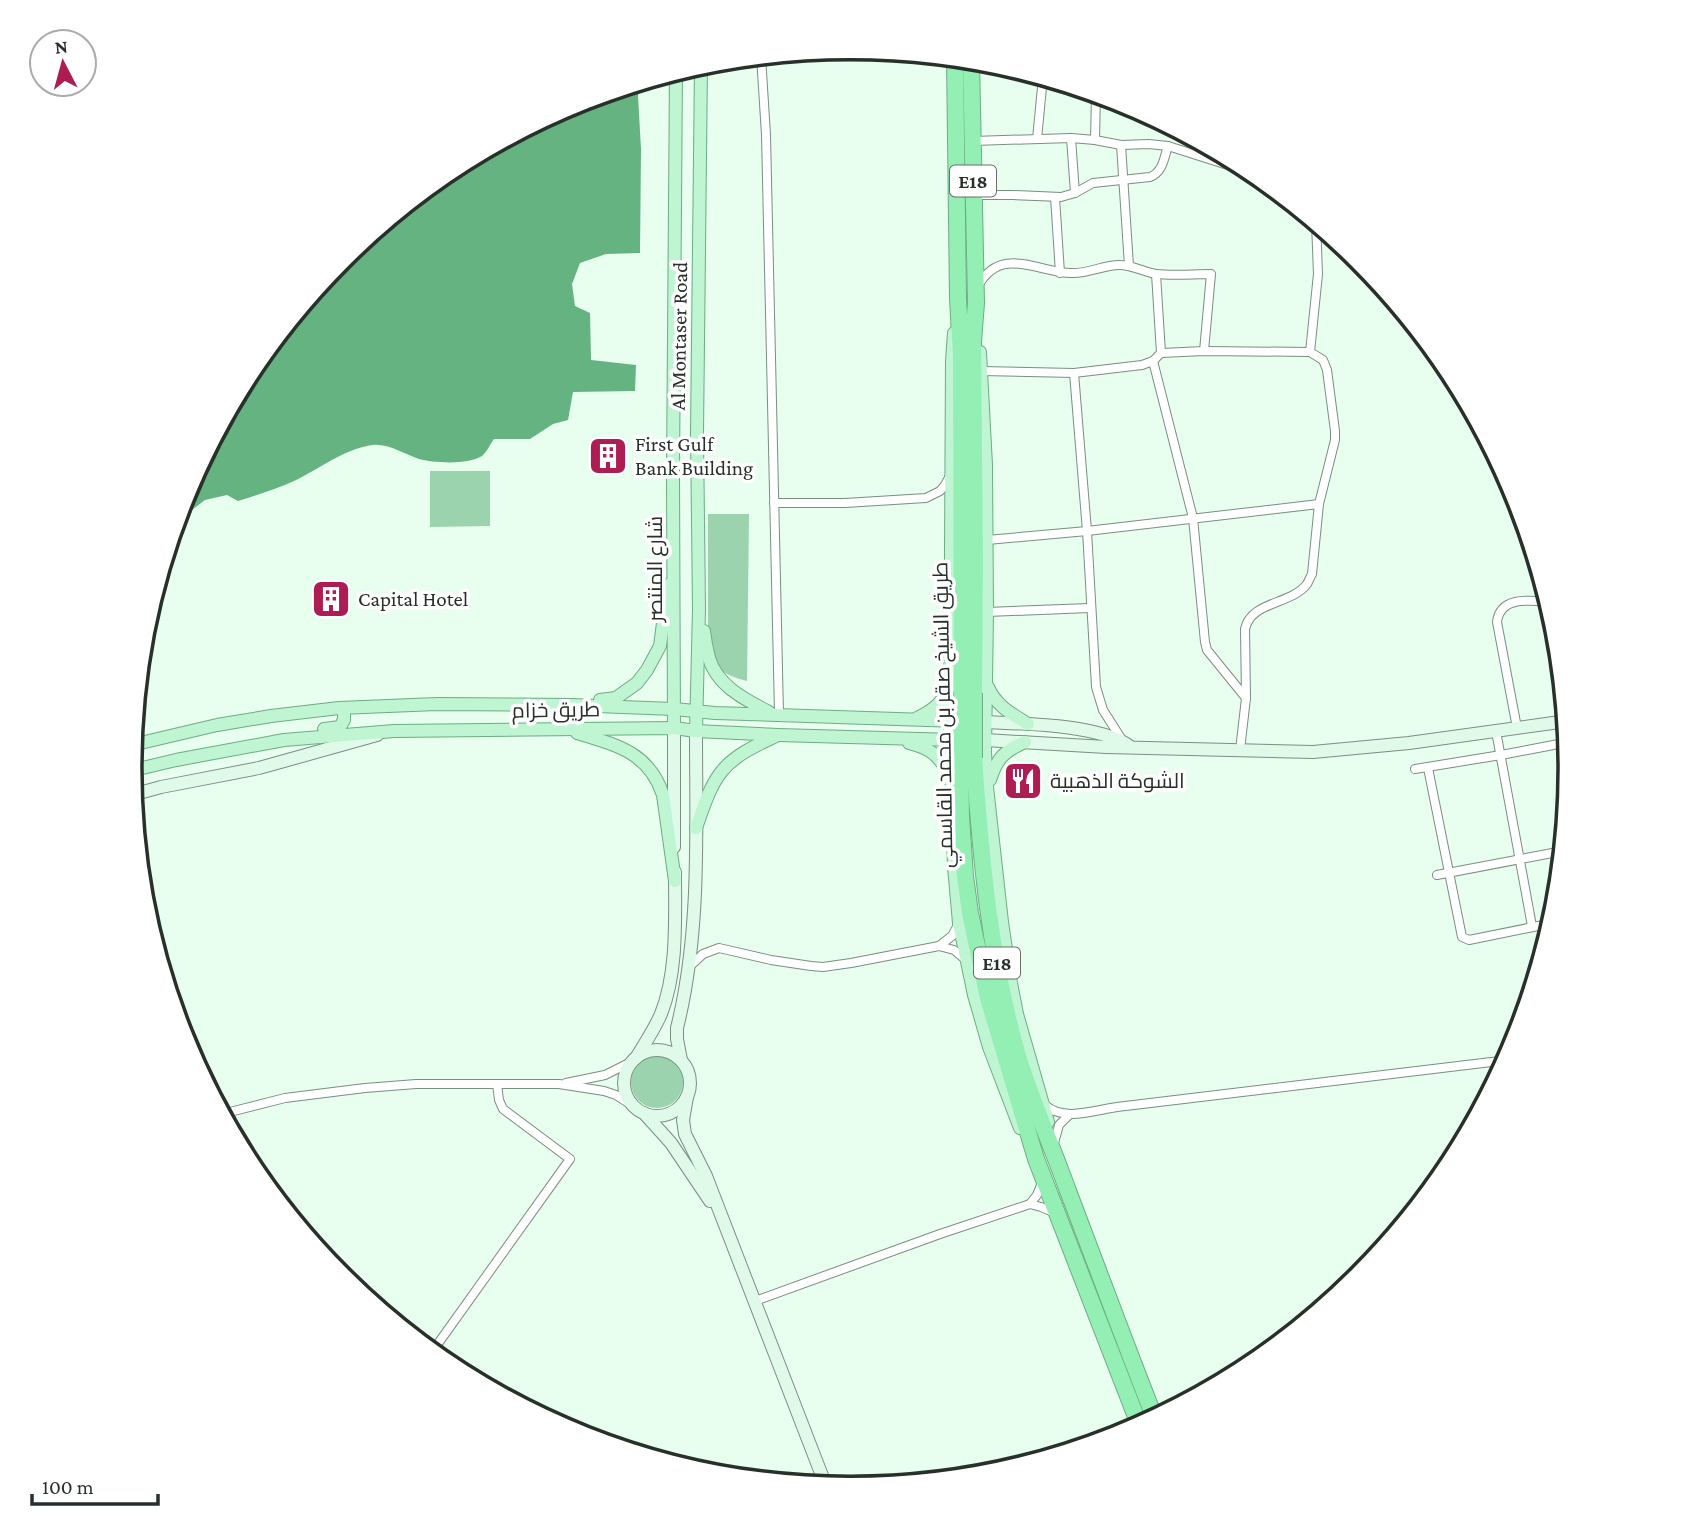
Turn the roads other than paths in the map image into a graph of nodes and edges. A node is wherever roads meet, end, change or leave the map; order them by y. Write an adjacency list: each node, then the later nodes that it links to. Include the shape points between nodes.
1 (762, 66): 34 (street)
2 (954, 68): 26 (highway, طريق الشيخ صقر بن محمد القاسمي / E18)
3 (971, 70): 11 (highway, طريق الشيخ صقر بن محمد القاسمي / E18)
4 (701, 76): 42 (main road, Al Montaser Road)
5 (676, 82): 39 (main road, شارع المنتصر)
6 (1042, 86): 9 (street)
7 (1096, 103): 10 (street)
8 (1071, 138): 9 (street); 10 (street); 16 (street)
9 (1037, 139): 11 (street)
10 (1095, 140): 12 (street)
11 (972, 141): 17 (highway, طريق الشيخ صقر بن محمد القاسمي / E18)
12 (1121, 145): 13 (street); 15 (street)
13 (1168, 146): 14 (street); 15 (street, via 1156,174)
14 (1217, 162)
15 (1123, 179): 16 (street, via 1093,183); 21 (street)
16 (1075, 192): 18 (street)
17 (974, 195): 18 (street); 20 (highway, طريق الشيخ صقر بن محمد القاسمي / E18)
18 (1055, 197): 23 (street)
19 (1316, 234): 28 (street, via 1318,274)
20 (975, 255): 22 (street); 25 (highway, طريق الشيخ صقر بن محمد القاسمي / E18)
21 (1129, 266): 23 (street); 24 (street)
22 (994, 269): 23 (street, via 1026,263); 25 (street, via 983,278)
23 (1060, 272)
24 (1156, 274): 27 (street, via 1211,274); 29 (street)
25 (976, 296): 31 (main road); 46 (highway, طريق الشيخ صقر بن محمد القاسمي / E18, via 975,561)
26 (958, 298): 33 (main road, via 952,361); 46 (highway, طريق الشيخ صقر بن محمد القاسمي / E18)
27 (1204, 351): 28 (street); 29 (street)
28 (1310, 352): 35 (street, via 1326,364 1335,431)
29 (1161, 353): 30 (street)
30 (1153, 360): 32 (street); 36 (street)
31 (981, 372): 32 (street); 38 (main road)
32 (1074, 373): 37 (street)
33 (952, 471): 34 (street, via 940,491 926,498); 44 (main road)
34 (774, 503): 52 (street)
35 (1320, 504): 36 (street); 47 (street, via 1307,584 1247,621)
36 (1193, 519): 37 (street); 47 (street, via 1207,650)
37 (1087, 531): 38 (street); 41 (street)
38 (986, 540): 43 (main road)
39 (674, 543): 48 (main road, via 660,646 647,670 616,698); 50 (main road, شارع المنتصر)
40 (1539, 602): 59 (street, via 1512,602 1498,615)
41 (1090, 608): 43 (street); 71 (street, via 1097,695)
42 (699, 609): 51 (main road, شارع المنتصر); 52 (main road, via 710,661 723,682 742,698)
43 (987, 612): 45 (main road)
44 (951, 677): 53 (main road, via 934,708 918,718); 54 (main road)
45 (987, 681): 55 (main road); 57 (main road, via 995,700)
46 (968, 693): 75 (highway, طريق الشيخ صقر بن محمد القاسمي / E18, bridge)
47 (1247, 698): 73 (street)
48 (570, 705): 49 (main road, طريق خزام); 50 (main road, طريق خزام)
49 (344, 708): 66 (main road, via 340,727 300,731); 69 (main road, طريق خزام, via 217,725)
50 (674, 709): 51 (main road, طريق خزام); 58 (main road, شارع المنتصر)
51 (696, 711): 52 (main road, طريق خزام); 62 (main road, شارع المنتصر)
52 (776, 714): 53 (main road, طريق خزام)
53 (904, 719): 54 (main road, طريق خزام)
54 (950, 720): 55 (main road, طريق خزام); 67 (main road)
55 (985, 722): 57 (street); 68 (main road)
56 (1557, 722): 59 (street)
57 (1028, 724): 71 (street, via 1082,730)
58 (674, 728): 60 (main road, طريق خزام); 62 (main road, طريق خزام); 87 (street, شارع المنتصر)
59 (1517, 728): 63 (street)
60 (563, 729): 61 (main road, طريق خزام); 87 (main road, via 619,746 650,769 663,794)
61 (394, 730): 66 (main road, طريق خزام); 81 (street, via 259,768)
62 (696, 731): 64 (main road, طريق خزام); 82 (street, شارع المنتصر)
63 (1496, 731): 73 (street, via 1357,749); 74 (street)
64 (778, 735): 65 (main road, طريق خزام); 82 (main road, via 742,754 721,772)
65 (895, 738): 67 (main road, طريق خزام); 79 (main road, via 934,752)
66 (284, 740): 76 (main road, طريق خزام)
67 (950, 740): 68 (main road, طريق خزام); 79 (main road)
68 (985, 740): 70 (street); 80 (main road)
69 (143, 742)
70 (1025, 742): 71 (street); 80 (main road, via 1003,754)
71 (1127, 744): 73 (street)
72 (1558, 744): 74 (street)
73 (1240, 750)
74 (1501, 755): 77 (street); 84 (street)
75 (967, 759): 104 (highway, طريق الشيخ صقر بن محمد القاسمي / E18, via 1003,997 1018,1057); 105 (highway, طريق الشيخ صقر بن محمد القاسمي / E18, via 962,828 970,913 988,998)
76 (142, 768)
77 (1428, 768): 78 (street); 85 (street)
78 (1415, 769)
79 (951, 777): 88 (main road)
80 (988, 788): 100 (main road, via 1008,964)
81 (143, 792)
82 (696, 828): 93 (street, شارع المنتصر)
83 (1554, 853): 84 (street)
84 (1521, 859): 85 (street); 90 (street)
85 (1448, 873): 86 (street); 90 (street, via 1462,937 1469,940)
86 (1437, 875)
87 (675, 881): 94 (street, شارع المنتصر, via 673,970 662,1012)
88 (959, 923): 91 (street); 92 (main road)
89 (1541, 925): 90 (street)
90 (1532, 926)
91 (939, 946): 92 (street, via 954,950); 93 (street, via 823,967 719,948)
92 (967, 962): 105 (main road, via 989,1047)
93 (690, 966): 95 (street, شارع المنتصر, via 677,1028)
94 (634, 1059): 95 (street, via 663,1050); 98 (street, via 605,1075); 101 (street, via 624,1088)
95 (681, 1060): 99 (street, via 690,1078)
96 (1495, 1062): 103 (street)
97 (497, 1084): 98 (street); 102 (street, via 365,1088 285,1098); 111 (street, via 503,1109 570,1159)
98 (559, 1084): 101 (street, via 604,1091)
99 (687, 1097): 101 (street, via 663,1115); 109 (street, via 685,1134)
100 (1043, 1104): 103 (street, via 1052,1112); 104 (main road)
101 (639, 1110): 109 (street, via 671,1143)
102 (231, 1112)
103 (1070, 1114): 104 (street, via 1059,1125)
104 (1055, 1153): 112 (highway, طريق الشيخ صقر بن محمد القاسمي / E18)
105 (1035, 1159): 106 (highway, طريق الشيخ صقر بن محمد القاسمي / E18)
106 (1043, 1179): 107 (street); 108 (highway, طريق الشيخ صقر بن محمد القاسمي / E18)
107 (1030, 1204): 108 (street); 110 (street)
108 (1057, 1214): 113 (highway, طريق الشيخ صقر بن محمد القاسمي / E18)
109 (725, 1225): 110 (street)
110 (755, 1301): 114 (street)
111 (438, 1344)
112 (1151, 1409)
113 (1136, 1416)
114 (821, 1475)

